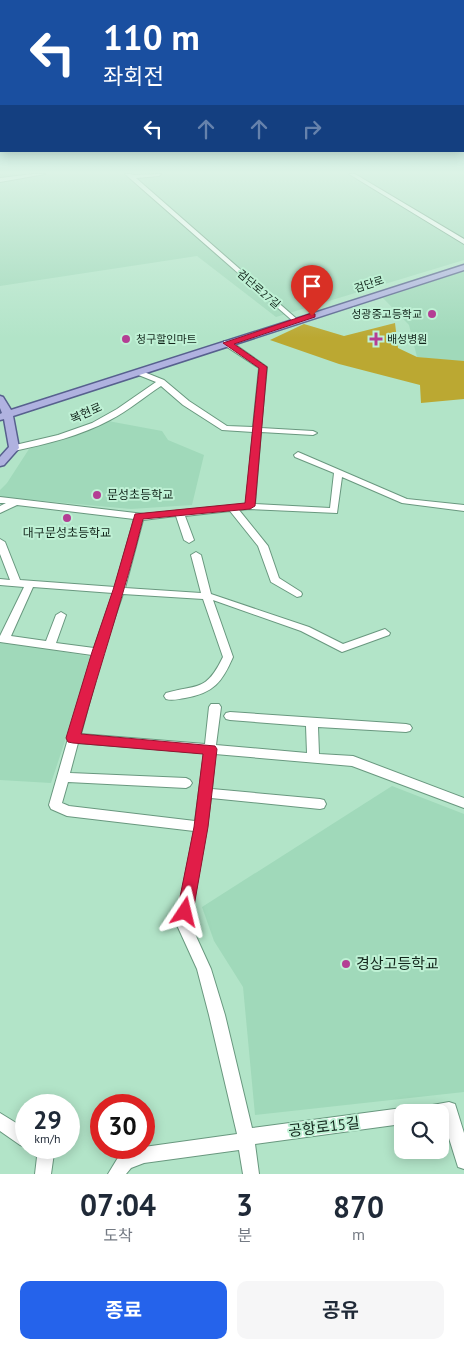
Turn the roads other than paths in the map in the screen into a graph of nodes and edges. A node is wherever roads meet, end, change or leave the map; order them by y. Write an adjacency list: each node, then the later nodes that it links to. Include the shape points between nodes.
1 (190, 229): 5 (street, 검단로27길)
2 (442, 229): 3 (street)
3 (464, 242)
4 (464, 267): 5 (main road, 검단로)
5 (296, 321): 6 (main road, 검단로)
6 (228, 343): 7 (main road, 검단로); 11 (street, via 263,367)
7 (139, 372): 8 (street); 10 (main road, 검단로)
8 (161, 382): 11 (street, via 225,428); 14 (street, 복현로, via 107,418 71,434)
9 (0, 399): 10 (main road)
10 (4, 415): 14 (main road)
11 (257, 430): 12 (street); 20 (street)
12 (314, 432)
13 (0, 439): 14 (main road)
14 (14, 448): 16 (main road)
15 (298, 456): 17 (street)
16 (0, 464)
17 (338, 473): 20 (street, via 334,511); 22 (street, via 405,501)
18 (0, 500): 19 (street)
19 (15, 502): 23 (street); 25 (street)
20 (250, 506): 21 (street)
21 (233, 508): 24 (street); 33 (street, via 263,546 275,580)
22 (464, 508)
23 (0, 510)
24 (179, 514): 25 (street); 26 (street)
25 (139, 516): 32 (street)
26 (189, 540)
27 (0, 542): 30 (street)
28 (196, 555): 34 (street)
29 (0, 582): 30 (street)
30 (16, 583): 31 (street)
31 (30, 584): 32 (street); 37 (street, via 4,639)
32 (119, 590): 34 (street); 38 (street)
33 (297, 594)
34 (207, 596): 36 (street, via 305,629 342,648); 39 (street, via 228,657 220,677 200,691)
35 (61, 615): 37 (street)
36 (385, 633)
37 (50, 646): 38 (street)
38 (98, 652): 44 (street)
39 (170, 696)
40 (215, 707): 45 (street)
41 (230, 716): 42 (street)
42 (312, 722): 43 (street); 46 (street)
43 (406, 728)
44 (73, 738): 45 (street); 47 (street)
45 (210, 749): 46 (street); 49 (street)
46 (313, 758): 50 (street, via 353,761)
47 (62, 777): 48 (street); 52 (street, via 55,805 67,811)
48 (186, 783)
49 (205, 793): 51 (street); 52 (street)
50 (464, 803)
51 (320, 804)
52 (201, 827): 57 (street, via 183,923 204,969)
53 (449, 1110): 59 (street)
54 (394, 1117): 57 (street, 공항로15길)
55 (0, 1121): 56 (street)
56 (15, 1131)
57 (246, 1139): 61 (street, 공항로15길, via 144,1155 125,1162); 62 (street)
58 (45, 1159): 60 (street)
59 (464, 1161)
60 (43, 1174)
61 (116, 1174)
62 (250, 1174)

